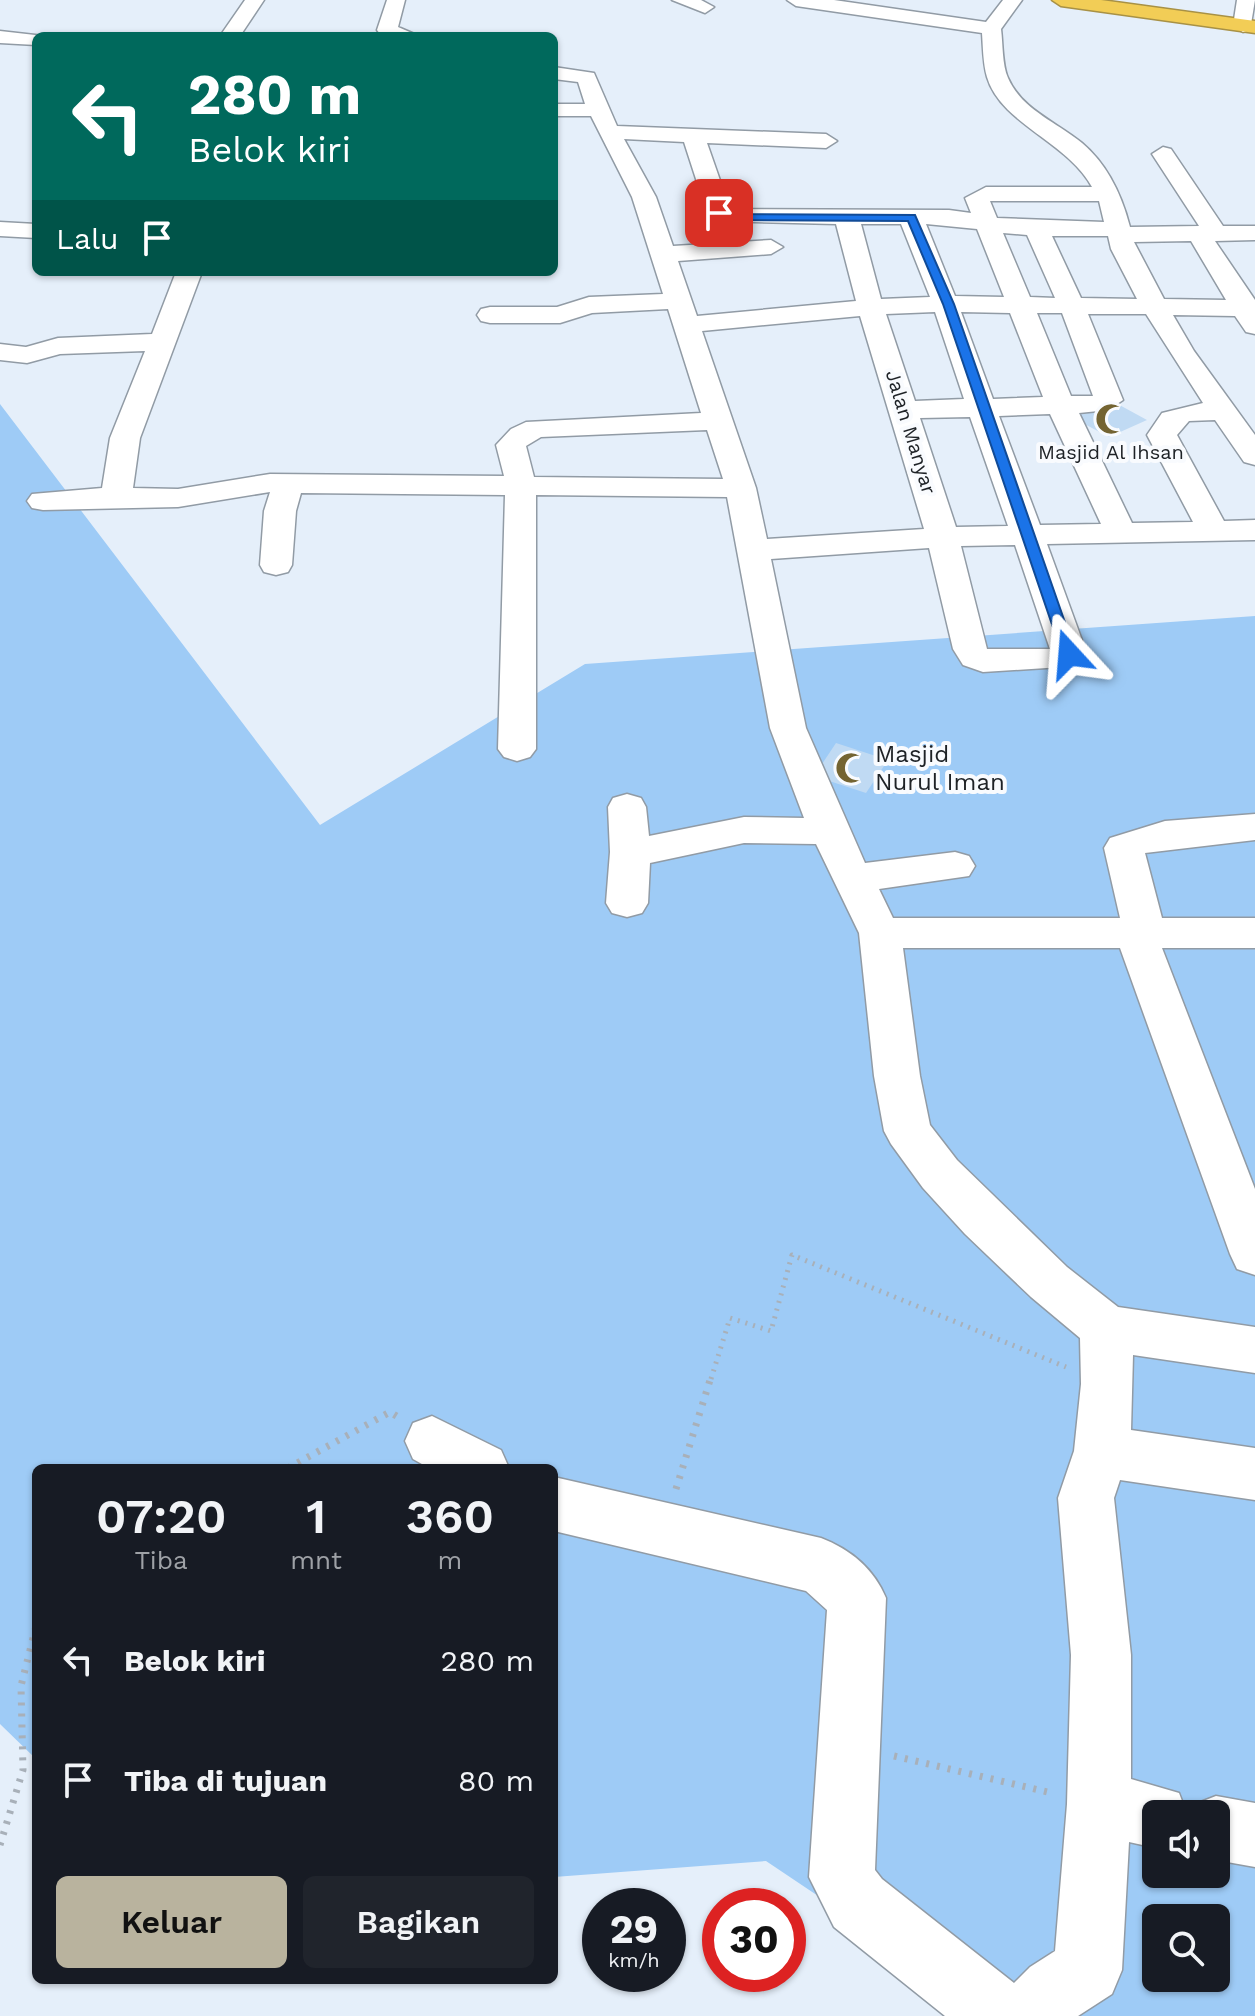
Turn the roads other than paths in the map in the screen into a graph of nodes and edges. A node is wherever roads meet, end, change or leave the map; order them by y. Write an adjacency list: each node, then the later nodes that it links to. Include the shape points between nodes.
1 (255, 0): 11 (street)
2 (396, 0): 12 (street)
3 (681, 0): 8 (street)
4 (796, 0): 10 (street)
5 (1013, 0): 10 (street)
6 (1061, 0): 9 (highway)
7 (1246, 0): 9 (street)
8 (705, 7)
9 (1249, 27)
10 (991, 29): 21 (street, via 997,78 1009,97 1031,120 1083,157)
11 (232, 32)
12 (386, 32)
13 (0, 37): 14 (street)
14 (32, 39)
15 (558, 79): 17 (street, via 582,75)
16 (558, 110): 17 (street)
17 (600, 110): 18 (street); 32 (street, via 644,197)
18 (693, 134): 19 (street); 23 (street, via 723,216)
19 (826, 141)
20 (1163, 154): 30 (street)
21 (1108, 194): 24 (street, via 979,196); 28 (street)
22 (911, 218): 23 (street); 24 (street, via 976,219); 34 (street)
23 (852, 219): 37 (street, Jalan Manyar, via 848,222 856,260)
24 (987, 224): 25 (street); 35 (street)
25 (1036, 228): 28 (street); 36 (street)
26 (0, 229): 27 (street)
27 (32, 231)
28 (1119, 232): 30 (street); 38 (street)
29 (1255, 233): 30 (street)
30 (1207, 234): 40 (street)
31 (771, 247): 32 (street)
32 (664, 254): 39 (street)
33 (187, 276): 42 (street)
34 (948, 304): 35 (street); 37 (street); 47 (street)
35 (1018, 305): 36 (street); 45 (street)
36 (1072, 306): 38 (street); 45 (street, via 1110,397 1098,404)
37 (873, 307): 39 (street); 48 (street, Jalan Manyar)
38 (1156, 309): 40 (street); 46 (street)
39 (680, 313): 41 (street, via 589,305 560,315); 49 (street)
40 (1251, 314)
41 (490, 315)
42 (161, 342): 43 (street, via 58,346 27,355); 54 (street, via 125,438)
43 (0, 352)
44 (1255, 397): 46 (street)
45 (1060, 404): 47 (street); 58 (street)
46 (1220, 404): 50 (street); 57 (street, via 1180,413 1164,426 1162,435)
47 (981, 406): 48 (street); 59 (street)
48 (904, 410): 60 (street, Jalan Manyar)
49 (718, 421): 52 (street, via 536,428 511,445); 53 (street)
50 (1255, 456)
51 (288, 484): 52 (street); 54 (street, via 178,498); 62 (street)
52 (521, 484): 53 (street); 63 (street)
53 (741, 488): 61 (street)
54 (116, 497): 55 (street)
55 (43, 501)
56 (1255, 530): 57 (street)
57 (1214, 531): 58 (street)
58 (1121, 533): 59 (street)
59 (1029, 534): 60 (street); 60 (street, Jalan Manyar, via 1069,654 1055,661 975,658)
60 (943, 537): 61 (street)
61 (755, 550): 66 (street, via 788,728)
62 (276, 565)
63 (517, 749)
64 (627, 807): 67 (street)
65 (1255, 827): 71 (street, via 1128,844 1124,848)
66 (829, 831): 67 (street, via 744,830); 69 (street)
67 (630, 852): 70 (street)
68 (955, 866): 69 (street)
69 (854, 878): 72 (street)
70 (627, 903)
71 (1139, 932): 72 (street); 73 (street); 74 (street)
72 (880, 933): 76 (street, via 908,1131 982,1219 1049,1282)
73 (1255, 933)
74 (1255, 1254)
75 (1255, 1350): 76 (street)
76 (1107, 1356): 78 (street)
77 (432, 1441): 79 (street)
78 (1102, 1451): 80 (street); 82 (street, via 1086,1498 1101,1655)
79 (474, 1464)
80 (1255, 1474)
81 (558, 1505): 85 (street, via 821,1566 857,1598 842,1877 858,1903)
82 (1128, 1810): 86 (street, via 1088,1970 1054,1991)
83 (1230, 1831): 84 (street)
84 (1255, 1835)
85 (1000, 2016)
86 (1031, 2016)

